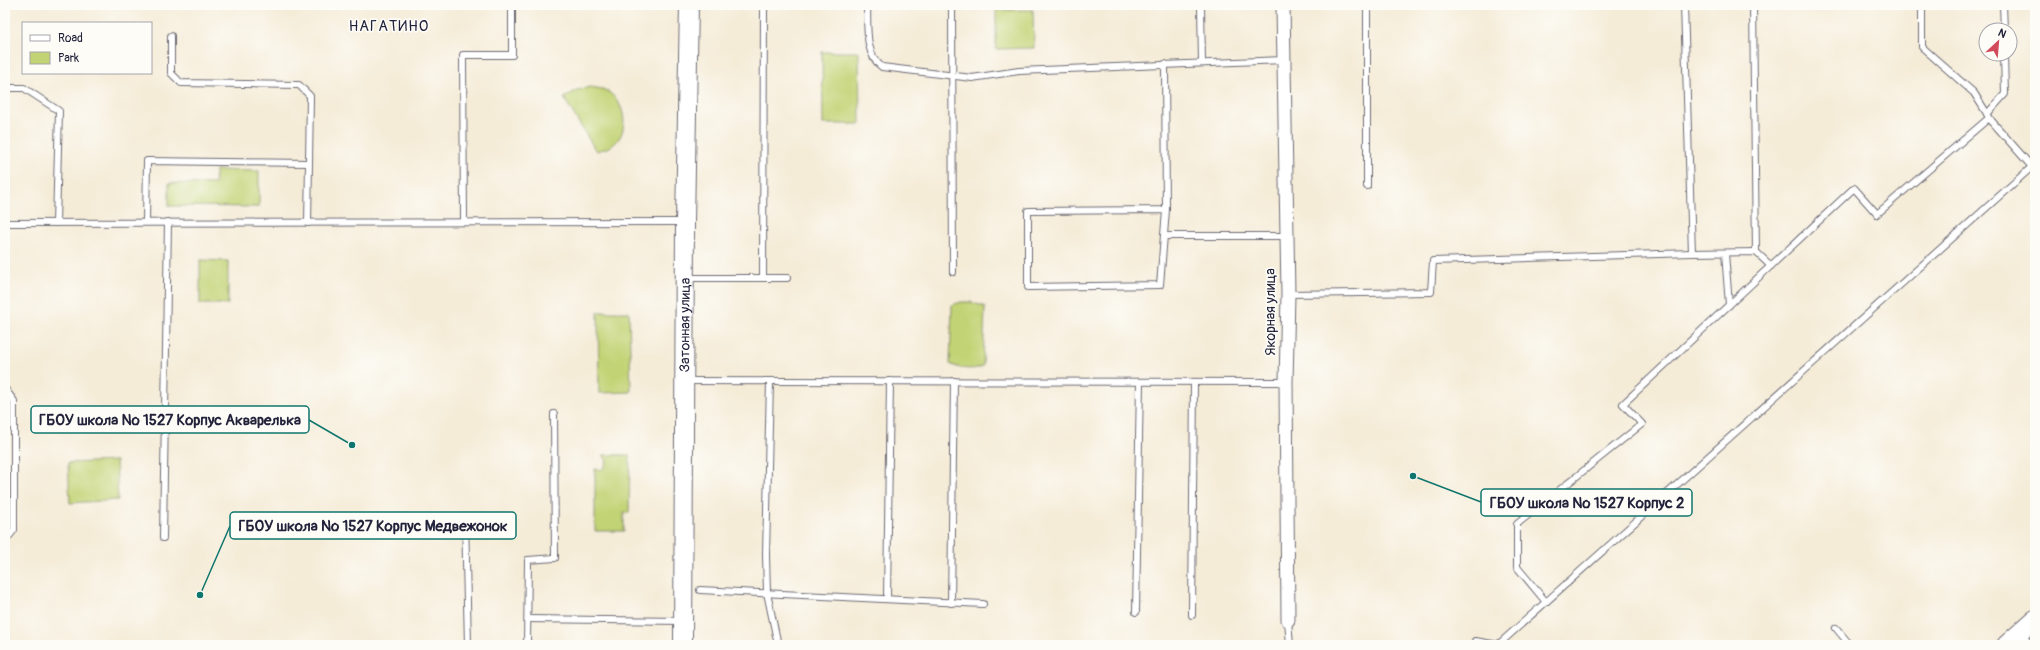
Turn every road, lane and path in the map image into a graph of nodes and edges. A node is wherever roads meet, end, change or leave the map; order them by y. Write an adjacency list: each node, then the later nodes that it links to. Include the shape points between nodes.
1 (512, 5): 29 (lane, via 512,55 462,55)
2 (689, 5): 30 (street, Затонная улица)
3 (764, 5): 42 (lane)
4 (867, 5): 19 (lane, via 869,49 874,62 882,67)
5 (952, 5): 19 (lane)
6 (1200, 5): 17 (lane)
7 (1283, 5): 15 (street, Якорная улица)
8 (1367, 5): 25 (lane)
9 (1684, 5): 37 (lane)
10 (1753, 5): 36 (lane)
11 (1922, 5): 21 (lane, via 1922,47 1974,93)
12 (2003, 5): 13 (lane)
13 (2004, 22)
14 (171, 36): 23 (lane, via 171,73 180,83 299,85 310,96)
15 (1284, 60): 17 (lane); 35 (street, Якорная улица)
16 (2004, 62): 21 (lane, via 2005,94)
17 (1202, 63): 18 (lane)
18 (1165, 64): 19 (lane, via 1019,71 972,78); 26 (lane)
19 (952, 76): 40 (lane)
20 (5, 88): 32 (lane, via 24,88 59,111)
21 (1987, 114): 22 (lane)
22 (1991, 120): 24 (lane); 39 (lane, via 1989,118 1877,214 1854,188)
23 (309, 163): 27 (lane, via 147,161); 33 (lane)
24 (2034, 166): 62 (lane)
25 (1367, 186)
26 (1166, 210): 34 (lane); 34 (lane, via 1028,211 1028,287 1160,285)
27 (146, 222): 28 (lane); 32 (lane)
28 (168, 222): 33 (lane); 56 (lane)
29 (464, 222): 30 (lane); 33 (lane)
30 (685, 222): 41 (street, Затонная улица)
31 (5, 223): 32 (lane)
32 (56, 223)
33 (308, 223)
34 (1164, 236): 35 (lane)
35 (1286, 236): 44 (street, Якорная улица)
36 (1756, 252): 38 (lane); 39 (lane)
37 (1692, 253): 38 (lane); 44 (lane, via 1433,261 1431,292)
38 (1725, 253): 45 (lane)
39 (1771, 266): 45 (lane)
40 (953, 272)
41 (685, 278): 42 (lane); 46 (street, Затонная улица)
42 (763, 278): 43 (lane)
43 (787, 278)
44 (1288, 294): 52 (street, Якорная улица)
45 (1729, 305): 62 (lane, via 1623,404 1642,424 1517,524 1517,567)
46 (684, 381): 47 (lane); 69 (street, Затонная улица)
47 (770, 381): 48 (lane); 59 (lane)
48 (890, 381): 49 (lane); 60 (lane)
49 (954, 381): 50 (lane); 61 (lane)
50 (1140, 382): 51 (lane); 64 (lane)
51 (1194, 382): 52 (lane); 65 (lane)
52 (1286, 382): 68 (street, Якорная улица)
53 (5, 389): 57 (lane, via 14,401 14,530)
54 (554, 414): 66 (lane, via 555,558 528,560)
55 (465, 518): 74 (lane)
56 (164, 538)
57 (5, 541)
58 (700, 590): 59 (lane)
59 (767, 593): 60 (lane); 77 (lane)
60 (887, 599): 61 (lane)
61 (951, 602): 63 (lane)
62 (1546, 602): 73 (lane)
63 (983, 604)
64 (1136, 612)
65 (1192, 615)
66 (528, 619): 69 (lane); 75 (lane)
67 (2035, 619): 71 (street)
68 (1288, 620): 78 (lane)
69 (683, 621): 76 (street, Затонная улица)
70 (1836, 628): 79 (lane)
71 (2025, 639): 80 (street)
72 (1475, 641): 73 (lane)
73 (1499, 644)
74 (468, 645)
75 (527, 645)
76 (683, 645)
77 (778, 645)
78 (1290, 645)
79 (1850, 645)
80 (2006, 645)

